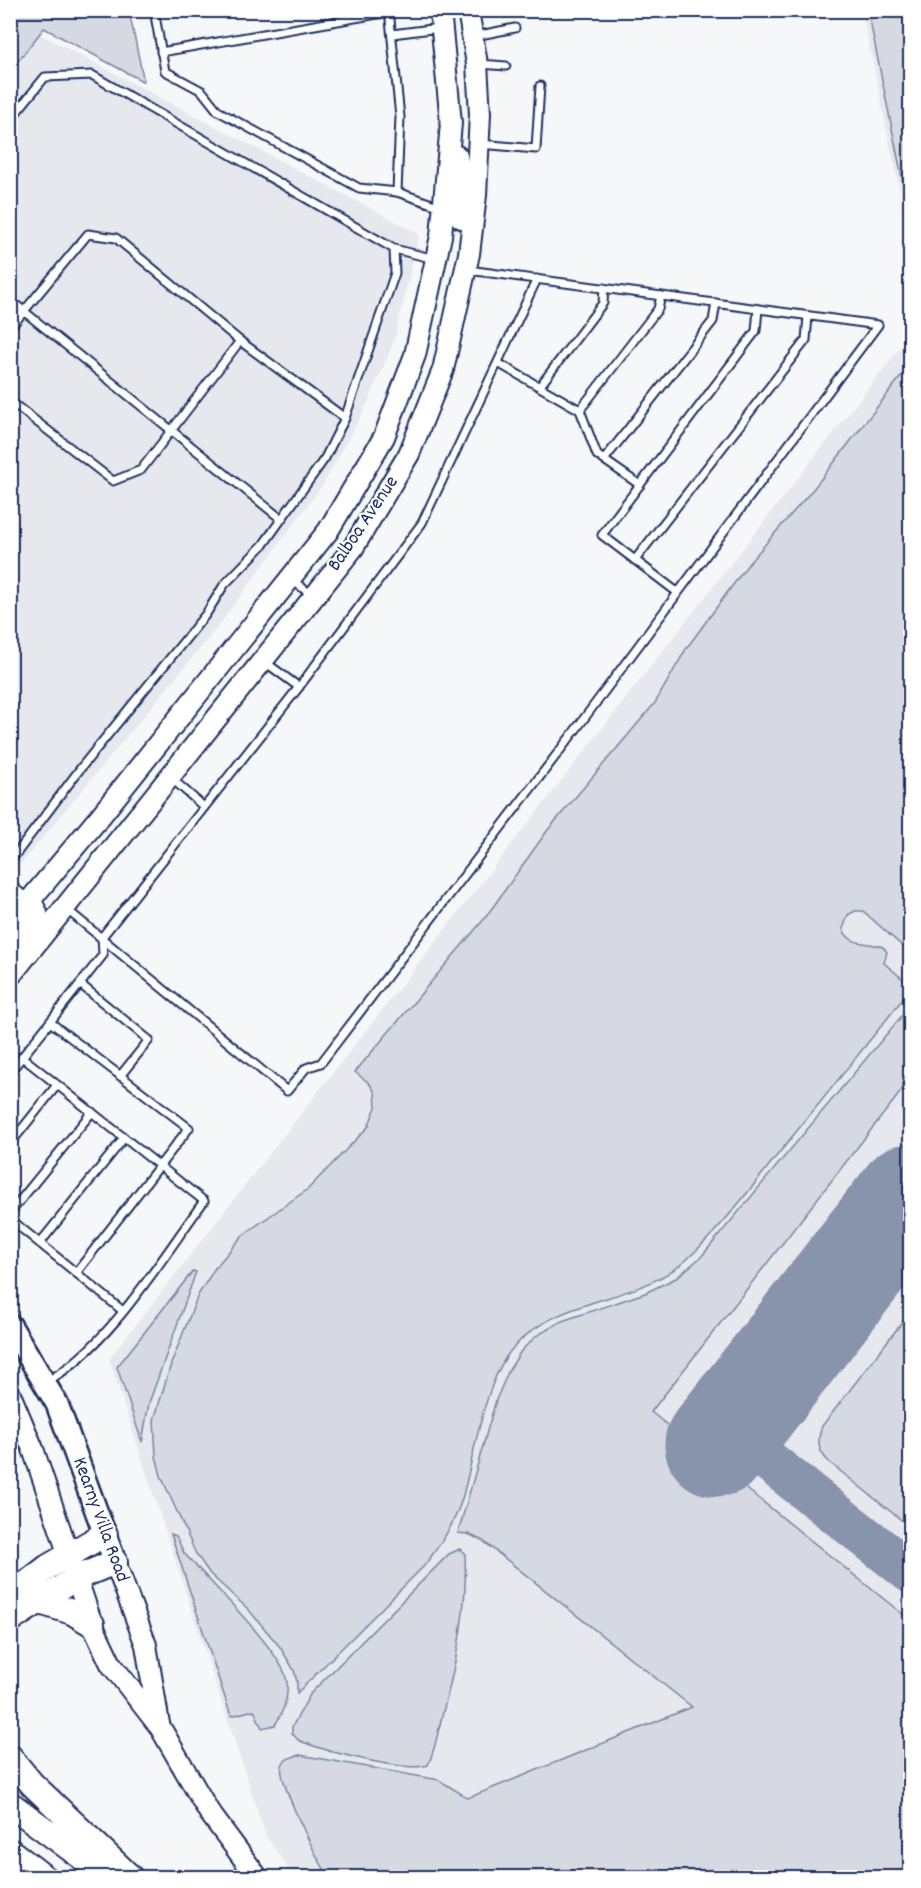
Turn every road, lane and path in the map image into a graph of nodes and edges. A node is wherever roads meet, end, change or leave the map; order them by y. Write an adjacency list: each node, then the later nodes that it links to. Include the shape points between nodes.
1 (154, 10): 8 (lane)
2 (468, 10): 7 (main road, Balboa Avenue)
3 (389, 11): 6 (lane); 8 (lane)
4 (441, 19): 6 (lane); 13 (main road, Balboa Avenue)
5 (515, 28): 7 (lane)
6 (392, 34): 15 (lane, via 400,117)
7 (472, 37): 9 (main road, Balboa Avenue)
8 (161, 52): 15 (lane, via 165,71 202,92 218,111 359,188)
9 (477, 64): 10 (lane); 14 (main road, Balboa Avenue)
10 (506, 66)
11 (540, 86): 14 (lane, via 536,149)
12 (10, 120): 17 (lane, via 45,77 92,75)
13 (452, 123): 16 (main road, Balboa Avenue); 19 (main road, via 464,200 460,241)
14 (480, 144): 19 (main road, Balboa Avenue)
15 (397, 192): 16 (lane)
16 (435, 205): 18 (main road, Balboa Avenue)
17 (394, 249): 18 (lane); 34 (lane, via 396,273)
18 (436, 260): 40 (main road, Balboa Avenue, via 415,355 384,437 328,531)
19 (467, 262): 20 (lane); 42 (main road, Balboa Avenue, via 443,370 409,454 353,548)
20 (537, 279): 21 (lane); 30 (lane)
21 (604, 288): 22 (lane); 31 (lane, via 603,303)
22 (661, 296): 24 (lane); 33 (lane, via 658,309)
23 (10, 300): 26 (lane)
24 (716, 303): 25 (lane); 36 (lane, via 713,321)
25 (758, 309): 27 (lane); 37 (lane, via 756,331)
26 (25, 311): 28 (lane); 29 (lane, via 88,234 116,238); 35 (lane)
27 (808, 316): 39 (lane, via 806,340); 41 (lane, via 878,326)
28 (10, 328)
29 (240, 341): 34 (lane); 35 (lane)
30 (498, 363): 31 (lane); 44 (lane, via 422,523)
31 (540, 386): 33 (lane)
32 (10, 400): 35 (lane, via 113,482 141,470)
33 (580, 410): 36 (lane, via 597,455)
34 (345, 417): 38 (lane, via 325,458)
35 (170, 430): 38 (lane)
36 (604, 460): 37 (lane)
37 (640, 484): 39 (lane, via 602,535)
38 (280, 518): 47 (lane)
39 (635, 561): 41 (lane)
40 (290, 578): 42 (lane); 49 (main road, Balboa Avenue)
41 (677, 592): 52 (lane, via 321,1063 306,1068 287,1091)
42 (313, 597): 43 (main road, Balboa Avenue)
43 (262, 660): 44 (lane); 45 (main road, Balboa Avenue)
44 (299, 687): 46 (lane)
45 (170, 777): 46 (lane); 50 (main road, Balboa Avenue)
46 (204, 807): 52 (lane)
47 (10, 862)
48 (10, 884): 49 (lane)
49 (31, 901): 51 (main road, Balboa Avenue); 53 (main road, via 37,913)
50 (65, 909): 52 (lane); 54 (main road, Balboa Avenue)
51 (10, 924)
52 (102, 937): 55 (lane, via 103,955)
53 (10, 960)
54 (10, 976)
55 (80, 984): 56 (lane); 59 (lane, via 149,1040)
56 (50, 1022): 57 (lane); 59 (lane)
57 (22, 1057): 58 (lane); 60 (lane)
58 (10, 1072)
59 (120, 1076): 64 (lane, via 189,1128)
60 (57, 1085): 61 (lane); 63 (lane)
61 (92, 1112): 62 (lane); 65 (lane)
62 (124, 1138): 64 (lane); 67 (lane)
63 (10, 1144)
64 (160, 1166): 68 (lane); 69 (lane, via 204,1201)
65 (10, 1213)
66 (10, 1219): 67 (lane)
67 (40, 1243): 68 (lane)
68 (76, 1273): 69 (lane)
69 (123, 1311): 71 (lane, via 66,1371)
70 (10, 1325): 71 (main road, Kearny Villa Road)
71 (46, 1382): 73 (main road, Kearny Villa Road)
72 (10, 1394): 75 (main road, Kearny Villa Road, via 33,1449)
73 (105, 1534): 74 (main road, Kearny Villa Road); 75 (highway)
74 (115, 1562): 75 (highway); 80 (main road, Kearny Villa Road, via 146,1645)
75 (72, 1567): 76 (highway, via 48,1567); 77 (highway); 79 (main road, Kearny Villa Road)
76 (10, 1596)
77 (40, 1602): 78 (highway); 79 (highway, via 72,1612)
78 (10, 1620)
79 (92, 1624): 80 (main road, Kearny Villa Road, via 111,1664)
80 (160, 1727): 87 (main road, Kearny Villa Road, via 209,1812)
81 (10, 1757): 86 (highway, via 32,1784)
82 (10, 1804): 85 (highway)
83 (10, 1851): 84 (highway)
84 (45, 1878)
85 (110, 1878)
86 (131, 1878)
87 (258, 1878)

